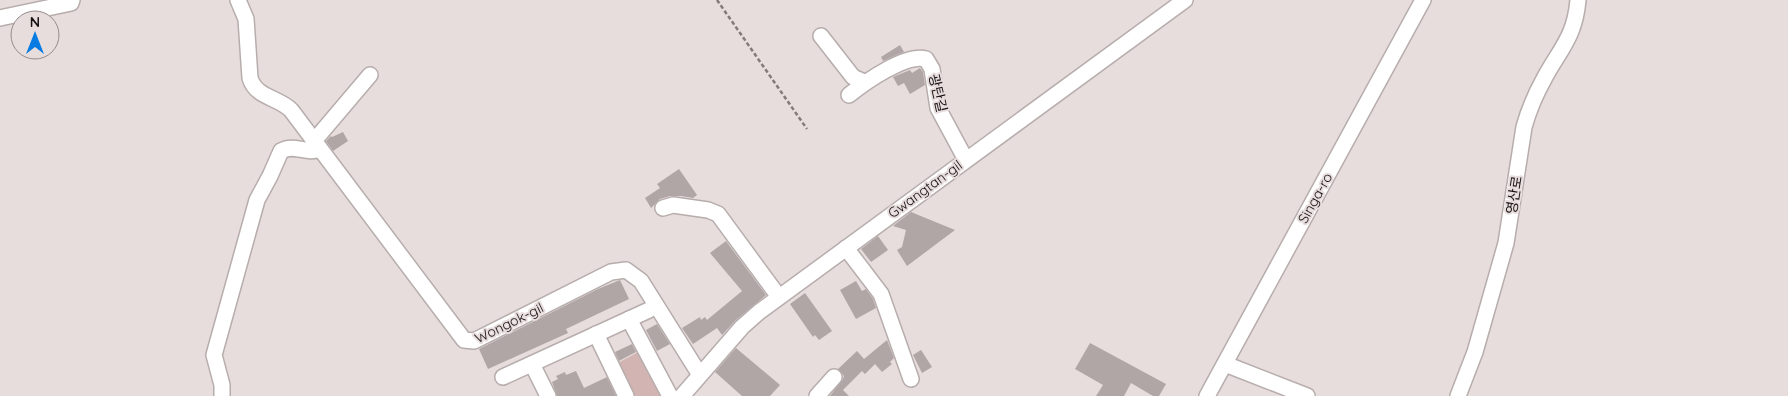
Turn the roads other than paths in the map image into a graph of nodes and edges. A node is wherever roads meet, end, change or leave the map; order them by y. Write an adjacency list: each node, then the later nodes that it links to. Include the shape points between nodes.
1 (72, 0): 6 (street, via 71,3)
2 (238, 0): 11 (street, Wongok-gil, via 246,18 253,86 287,106)
3 (1184, 0): 12 (street, Gwangtan-gil)
4 (1423, 0): 20 (street, Singa-ro)
5 (1578, 0): 33 (street, 영산로, via 1568,41 1545,76 1528,112 1506,244 1475,352)
6 (0, 18)
7 (821, 36): 9 (street, via 853,77)
8 (370, 75): 11 (street)
9 (864, 82): 10 (street, 광탄길); 12 (street, 광탄길, via 909,60 926,59 932,68 938,108)
10 (849, 96)
11 (317, 145): 21 (street, Wongok-gil, via 464,340 474,341 610,272 626,270 641,281); 25 (street, via 311,151 288,148 281,151 257,200 214,355)
12 (966, 160): 14 (street, Gwangtan-gil)
13 (662, 208): 15 (street, via 673,204 718,214)
14 (846, 248): 15 (street, Gwangtan-gil); 24 (street, via 881,294)
15 (779, 297): 21 (street, Gwangtan-gil, via 742,327)
16 (649, 310): 17 (street)
17 (629, 319): 18 (street); 28 (street)
18 (596, 334): 19 (street); 27 (street)
19 (532, 364): 22 (street); 26 (street)
20 (1225, 364): 31 (street, Singa-ro); 32 (street)
21 (700, 375): 29 (street, Gwangtan-gil)
22 (503, 377)
23 (834, 377): 30 (street)
24 (912, 380)
25 (222, 396)
26 (548, 396)
27 (626, 396)
28 (670, 396)
29 (682, 396)
30 (818, 396)
31 (1207, 396)
32 (1307, 396)
33 (1458, 396)

